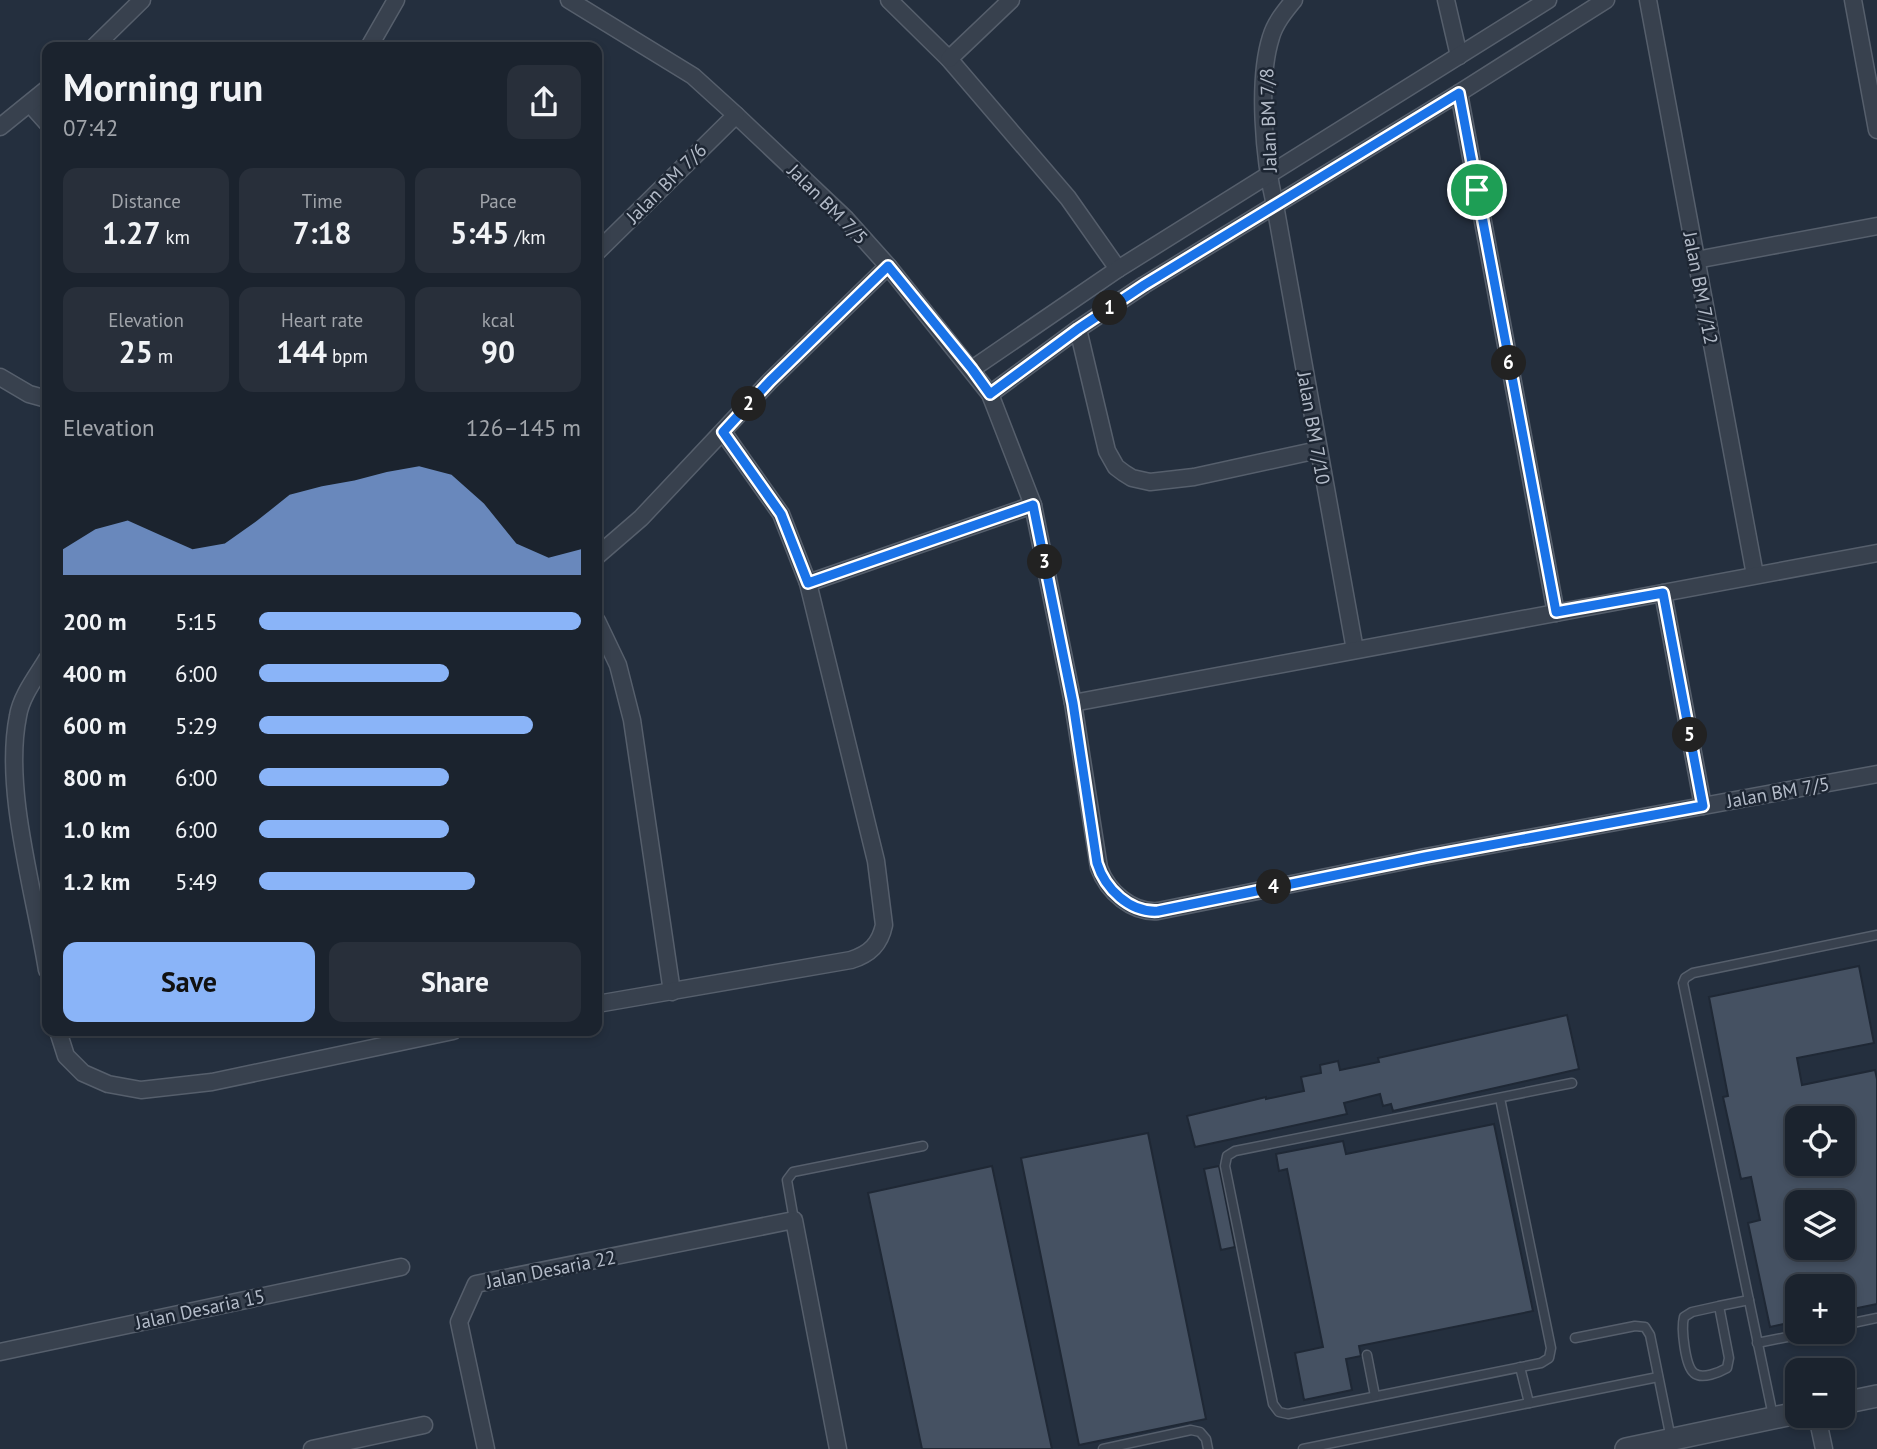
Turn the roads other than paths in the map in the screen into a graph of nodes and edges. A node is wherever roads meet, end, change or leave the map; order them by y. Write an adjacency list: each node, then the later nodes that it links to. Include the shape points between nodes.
1 (142, 0): 12 (street)
2 (396, 0): 13 (street)
3 (569, 0): 19 (street, Jalan BM 7/5, via 692,76)
4 (889, 0): 15 (street)
5 (1011, 0): 15 (street)
6 (1294, 0): 23 (street, Jalan BM 7/8, via 1271,35 1266,61)
7 (1446, 0): 14 (street)
8 (1548, 0): 14 (street)
9 (1606, 0): 17 (street)
10 (1648, 0): 27 (street, Jalan BM 7/12)
11 (1853, 0): 22 (street)
12 (99, 42)
13 (372, 42)
14 (1459, 56): 23 (street)
15 (949, 59): 29 (street, via 1068,198)
16 (42, 93): 18 (street)
17 (1459, 93): 24 (street); 43 (street)
18 (30, 104): 20 (street); 21 (street)
19 (736, 115): 26 (street, Jalan BM 7/6); 28 (street, Jalan BM 7/5, via 846,219)
20 (42, 118)
21 (0, 127)
22 (1877, 130)
23 (1268, 176): 24 (street, Jalan BM 7/8); 29 (street)
24 (1275, 205): 30 (street); 36 (street, Jalan BM 7/10)
25 (1877, 226): 27 (street)
26 (602, 247)
27 (1696, 260): 40 (street, Jalan BM 7/12)
28 (888, 266): 31 (street, Jalan BM 7/5); 35 (street)
29 (1118, 270): 31 (street)
30 (1078, 329): 33 (street); 36 (street, via 1107,452 1116,467 1132,478 1150,482 1194,477)
31 (972, 369): 33 (street, Jalan BM 7/5)
32 (0, 377): 34 (street)
33 (990, 394): 37 (street, Jalan BM 7/5)
34 (42, 397)
35 (723, 432): 38 (street); 41 (street, via 781,514)
36 (1318, 450): 45 (street, Jalan BM 7/10)
37 (1033, 505): 41 (street); 47 (street, Jalan BM 7/5)
38 (602, 552)
39 (1877, 553): 40 (street)
40 (1755, 576): 42 (street)
41 (808, 583): 52 (street, via 876,860 884,925 881,935 870,951 851,960)
42 (1663, 593): 43 (street); 49 (street)
43 (1556, 612): 45 (street)
44 (602, 631): 52 (street, via 618,665 632,720)
45 (1355, 650): 47 (street)
46 (42, 668): 51 (street, via 18,713 14,752 19,821)
47 (1073, 703): 49 (street, Jalan BM 7/5, via 1099,868 1123,900 1143,910 1158,911)
48 (1877, 774): 49 (street, Jalan BM 7/5)
49 (1703, 806)
50 (1877, 934): 61 (lane, via 1693,973 1683,983)
51 (42, 943)
52 (671, 992): 53 (street)
53 (602, 1003)
54 (60, 1036): 55 (street, via 66,1056 83,1073 108,1084 141,1090 212,1082)
55 (429, 1036)
56 (1572, 1083): 57 (lane)
57 (1500, 1098): 70 (lane, via 1551,1348 1549,1358 1541,1363); 72 (lane, via 1227,1156 1225,1166 1273,1404 1288,1414)
58 (923, 1146): 59 (lane, via 793,1172 787,1180)
59 (794, 1220): 83 (street, Jalan Desaria 22, via 476,1284 459,1322); 84 (street)
60 (401, 1267): 68 (street, Jalan Desaria 15)
61 (1749, 1300): 62 (lane); 67 (lane)
62 (1719, 1306): 62 (lane, via 1727,1368 1699,1376 1689,1366 1684,1317)
63 (1877, 1318): 64 (lane)
64 (1855, 1323)
65 (1575, 1338): 71 (lane, via 1635,1325 1645,1327)
66 (1785, 1338): 67 (lane)
67 (1758, 1343): 77 (lane)
68 (0, 1352)
69 (1367, 1355): 72 (lane)
70 (1520, 1367): 72 (lane); 75 (lane)
71 (1658, 1377): 75 (lane); 80 (lane)
72 (1375, 1396)
73 (1877, 1396): 74 (street)
74 (1855, 1401)
75 (1529, 1403): 87 (lane)
76 (1785, 1416): 77 (street)
77 (1773, 1418): 80 (street)
78 (424, 1425): 82 (street)
79 (1820, 1428): 88 (street)
80 (1671, 1439): 81 (street)
81 (1637, 1448)
82 (312, 1449)
83 (486, 1449)
84 (838, 1449)
85 (1103, 1449): 86 (lane, via 1191,1430 1200,1432)
86 (1208, 1449)
87 (1303, 1449)
88 (1824, 1449)

